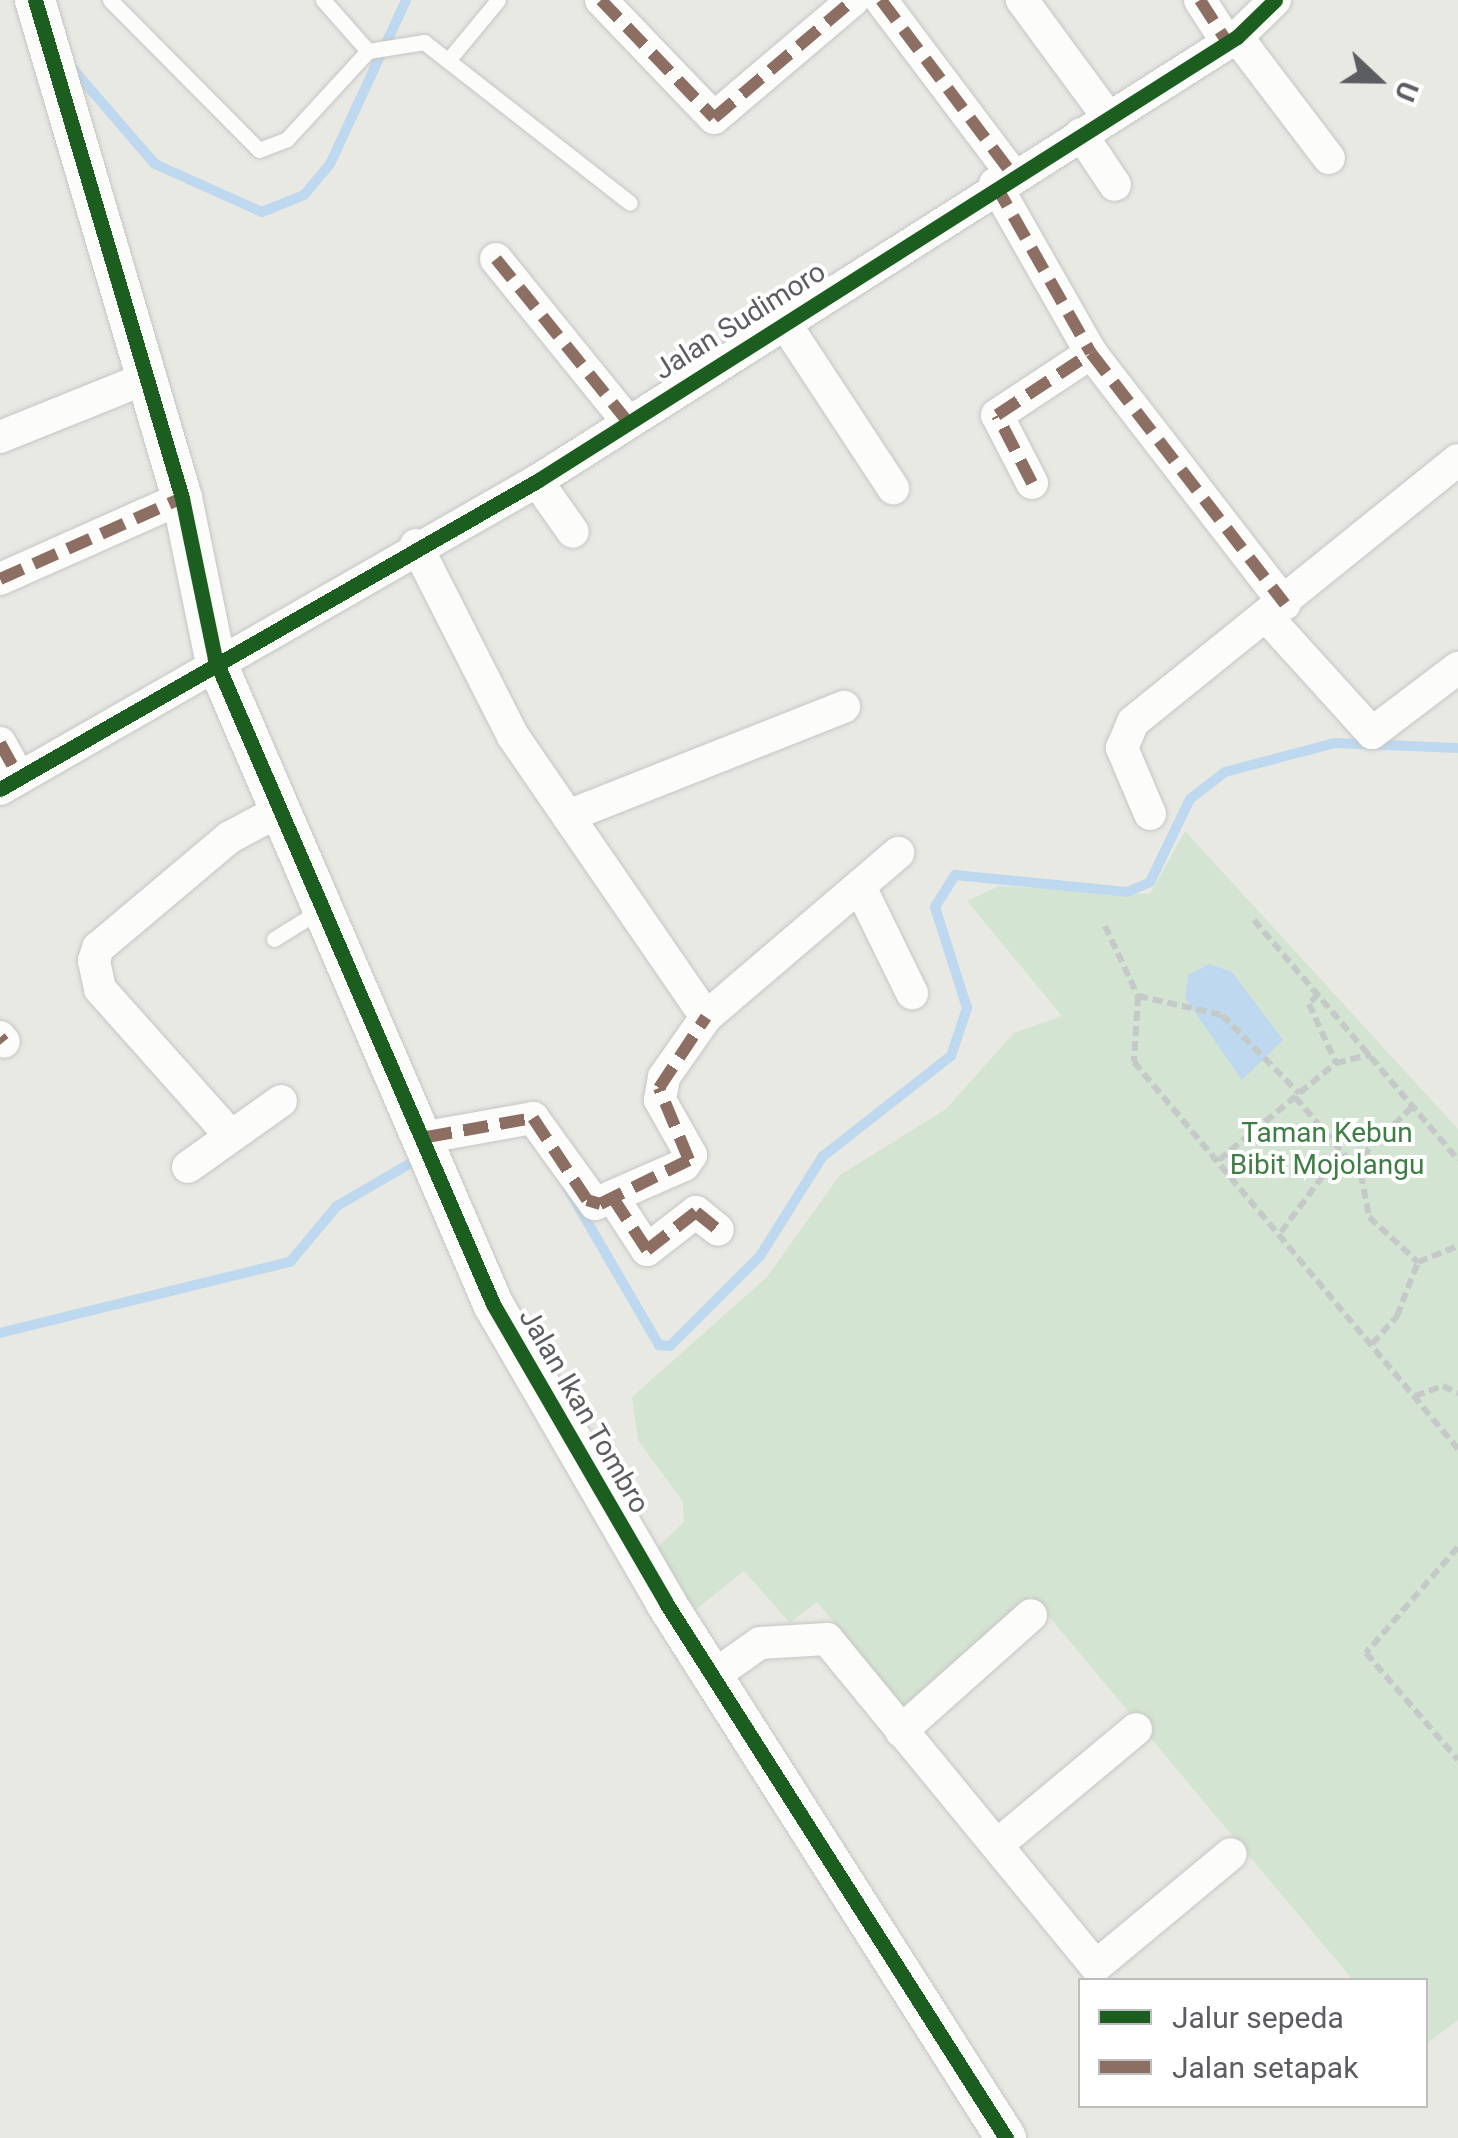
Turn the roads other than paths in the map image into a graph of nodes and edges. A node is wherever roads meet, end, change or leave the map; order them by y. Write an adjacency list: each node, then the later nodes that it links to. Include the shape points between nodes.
1 (35, 0): 22 (street)
2 (110, 0): 12 (lane, via 259,150 287,139)
3 (322, 0): 12 (lane)
4 (498, 0): 13 (lane)
5 (601, 0): 6 (street, via 714,118)
6 (853, 0)
7 (881, 0): 16 (street)
8 (1022, 0): 14 (street)
9 (1200, 0): 11 (street)
10 (1275, 0): 11 (street, Jalan Sudimoro)
11 (1232, 40): 14 (street, Jalan Sudimoro); 15 (street)
12 (372, 51): 13 (lane, via 414,43)
13 (450, 58): 18 (lane)
14 (1094, 126): 16 (street, Jalan Sudimoro); 17 (street)
15 (1329, 158)
16 (1003, 179): 20 (street, Jalan Sudimoro); 21 (street)
17 (1115, 185)
18 (630, 203)
19 (496, 260): 23 (street)
20 (784, 322): 23 (street, Jalan Sudimoro); 28 (street)
21 (1090, 353): 27 (street, via 998,415); 33 (street)
22 (144, 379): 24 (street); 29 (street)
23 (628, 422): 26 (street, Jalan Sudimoro)
24 (0, 437)
25 (1453, 476): 33 (street)
26 (537, 481): 30 (street); 31 (street, Jalan Sudimoro)
27 (1032, 482)
28 (892, 488)
29 (182, 498): 32 (street); 34 (street)
30 (574, 532)
31 (416, 545): 34 (street, Jalan Sudimoro); 41 (street, via 520,746)
32 (0, 579)
33 (1275, 610): 35 (street, via 1372,733); 40 (street, via 1125,734 1125,761)
34 (214, 658): 38 (street, Jalan Sudimoro); 39 (street, Jalan Ikan Tombro)
35 (1458, 668)
36 (844, 707): 41 (street)
37 (0, 743): 38 (street)
38 (9, 783)
39 (276, 812): 44 (street, Jalan Ikan Tombro); 49 (street, via 230,837 98,948 94,961 100,989)
40 (1150, 814)
41 (568, 816): 47 (street)
42 (898, 853): 43 (street)
43 (862, 891): 46 (street); 47 (street)
44 (322, 909): 45 (lane); 50 (street, Jalan Ikan Tombro)
45 (274, 938)
46 (912, 993)
47 (706, 1017): 52 (street, via 660,1088 690,1160)
48 (281, 1101): 49 (street)
49 (230, 1135): 51 (street)
50 (426, 1137): 52 (street, via 533,1118 590,1202); 55 (street, Jalan Ikan Tombro, via 494,1304)
51 (188, 1167)
52 (614, 1198): 53 (street, via 647,1250 696,1212)
53 (718, 1230)
54 (1031, 1615): 57 (street)
55 (713, 1676): 57 (street, via 760,1643 818,1636); 61 (street, Jalan Ikan Tombro)
56 (1136, 1729): 58 (street)
57 (901, 1731): 58 (street)
58 (998, 1844): 60 (street)
59 (1231, 1854): 60 (street)
60 (1102, 1973)
61 (1006, 2138)

